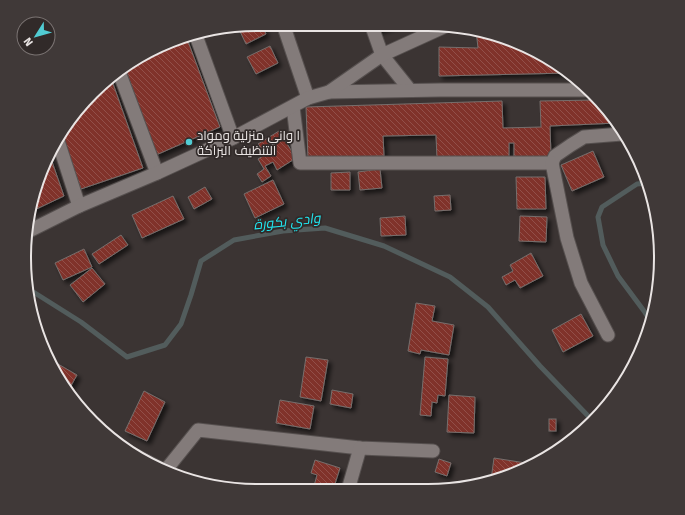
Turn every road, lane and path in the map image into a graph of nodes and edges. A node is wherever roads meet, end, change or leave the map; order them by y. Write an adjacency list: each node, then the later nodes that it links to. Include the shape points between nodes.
1 (285, 31): 10 (street)
2 (374, 31): 5 (street)
3 (435, 31): 5 (street)
4 (197, 39): 13 (street)
5 (382, 55): 7 (street); 9 (street)
6 (121, 77): 16 (street)
7 (410, 90): 8 (street); 9 (street)
8 (580, 90)
9 (329, 92): 10 (street)
10 (308, 98): 11 (street)
11 (293, 106): 13 (street); 15 (street, via 300,163)
12 (618, 134): 15 (street, via 584,137 556,156)
13 (233, 138): 16 (street)
14 (60, 146): 17 (street)
15 (552, 163): 19 (street, via 567,238 581,283)
16 (156, 173): 17 (street)
17 (79, 206): 18 (street)
18 (33, 229)
19 (608, 335)
20 (360, 448): 21 (street); 22 (street, via 198,430); 23 (street)
21 (432, 451)
22 (169, 466)
23 (350, 484)

